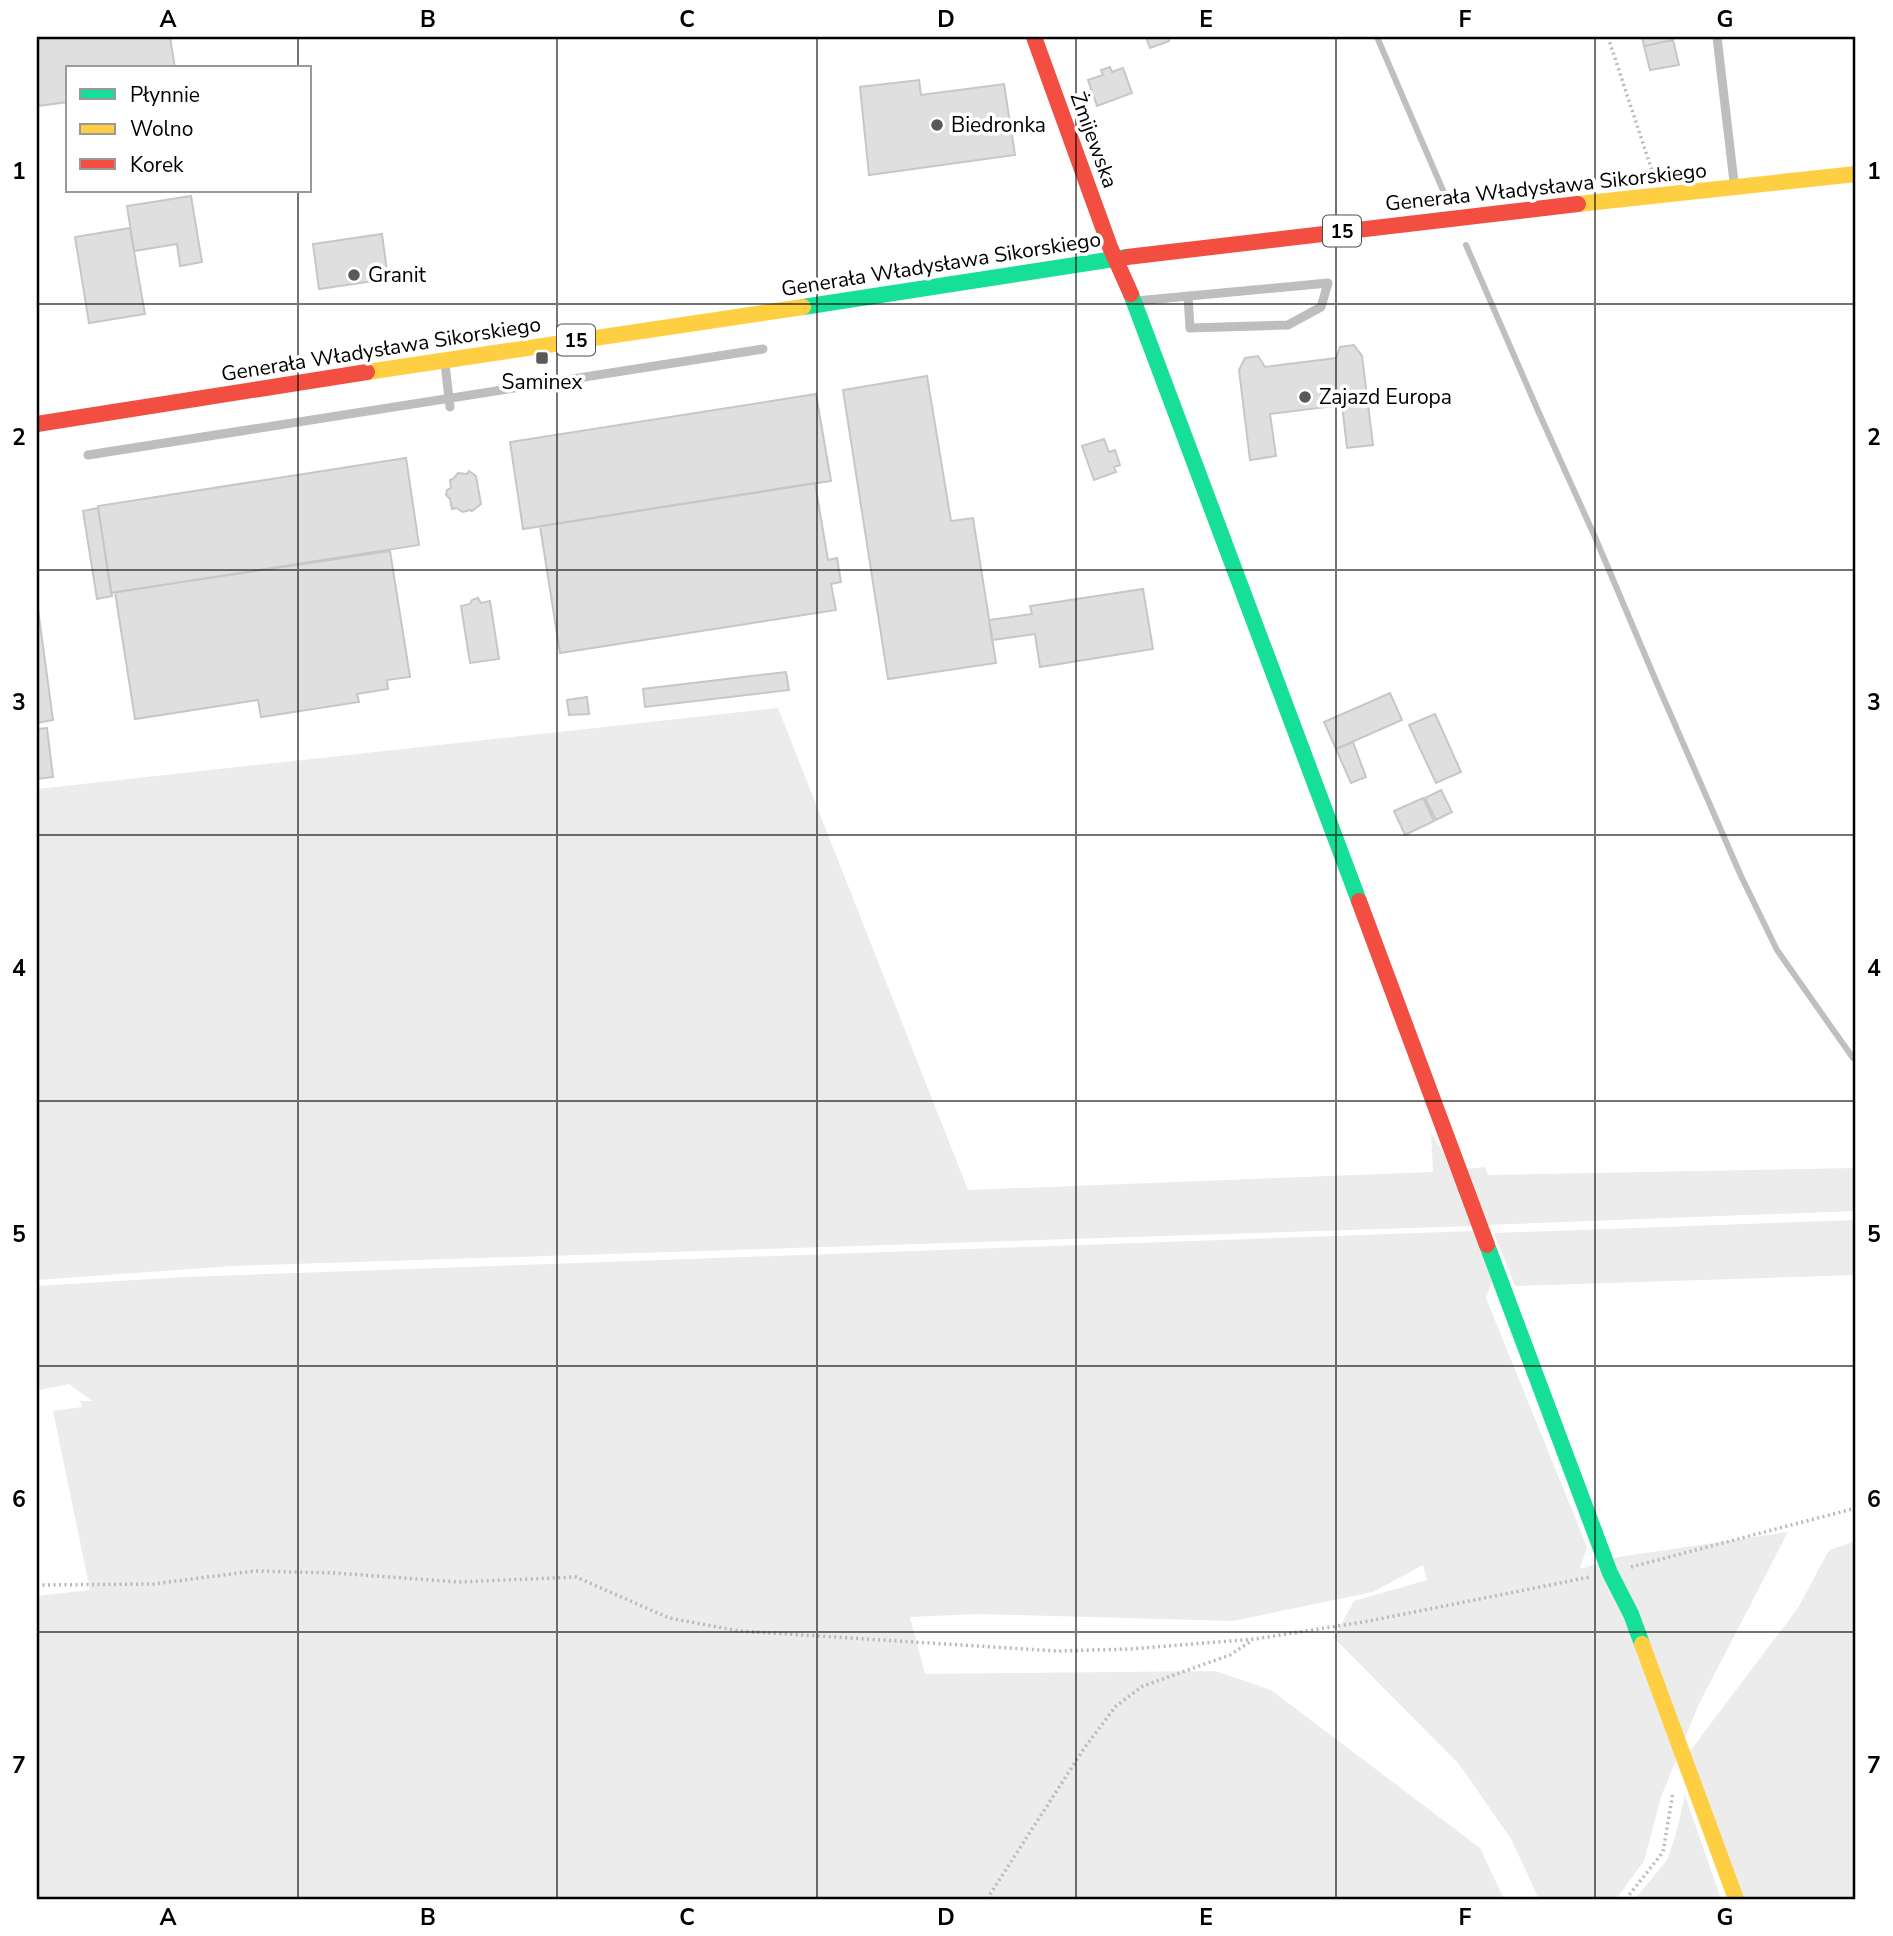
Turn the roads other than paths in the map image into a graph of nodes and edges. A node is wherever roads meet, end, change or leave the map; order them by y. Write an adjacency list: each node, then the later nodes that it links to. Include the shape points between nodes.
1 (1034, 37): 5 (street, Żmijewska)
2 (1717, 37): 4 (lane)
3 (1856, 174): 4 (street, Generała Władysława Sikorskiego / 15)
4 (1735, 187): 5 (street, Generała Władysława Sikorskiego / 15)
5 (1116, 258): 7 (street, Żmijewska); 9 (street, Generała Władysława Sikorskiego / 15)
6 (1188, 296): 6 (lane, via 1239,291 1328,283 1321,307 1288,325 1190,327); 7 (lane)
7 (1135, 302): 13 (street, Żmijewska)
8 (763, 349): 10 (lane)
9 (444, 360): 10 (lane); 11 (street, Generała Władysława Sikorskiego / 15)
10 (450, 402): 12 (lane)
11 (37, 424)
12 (88, 455)
13 (1736, 1899)

